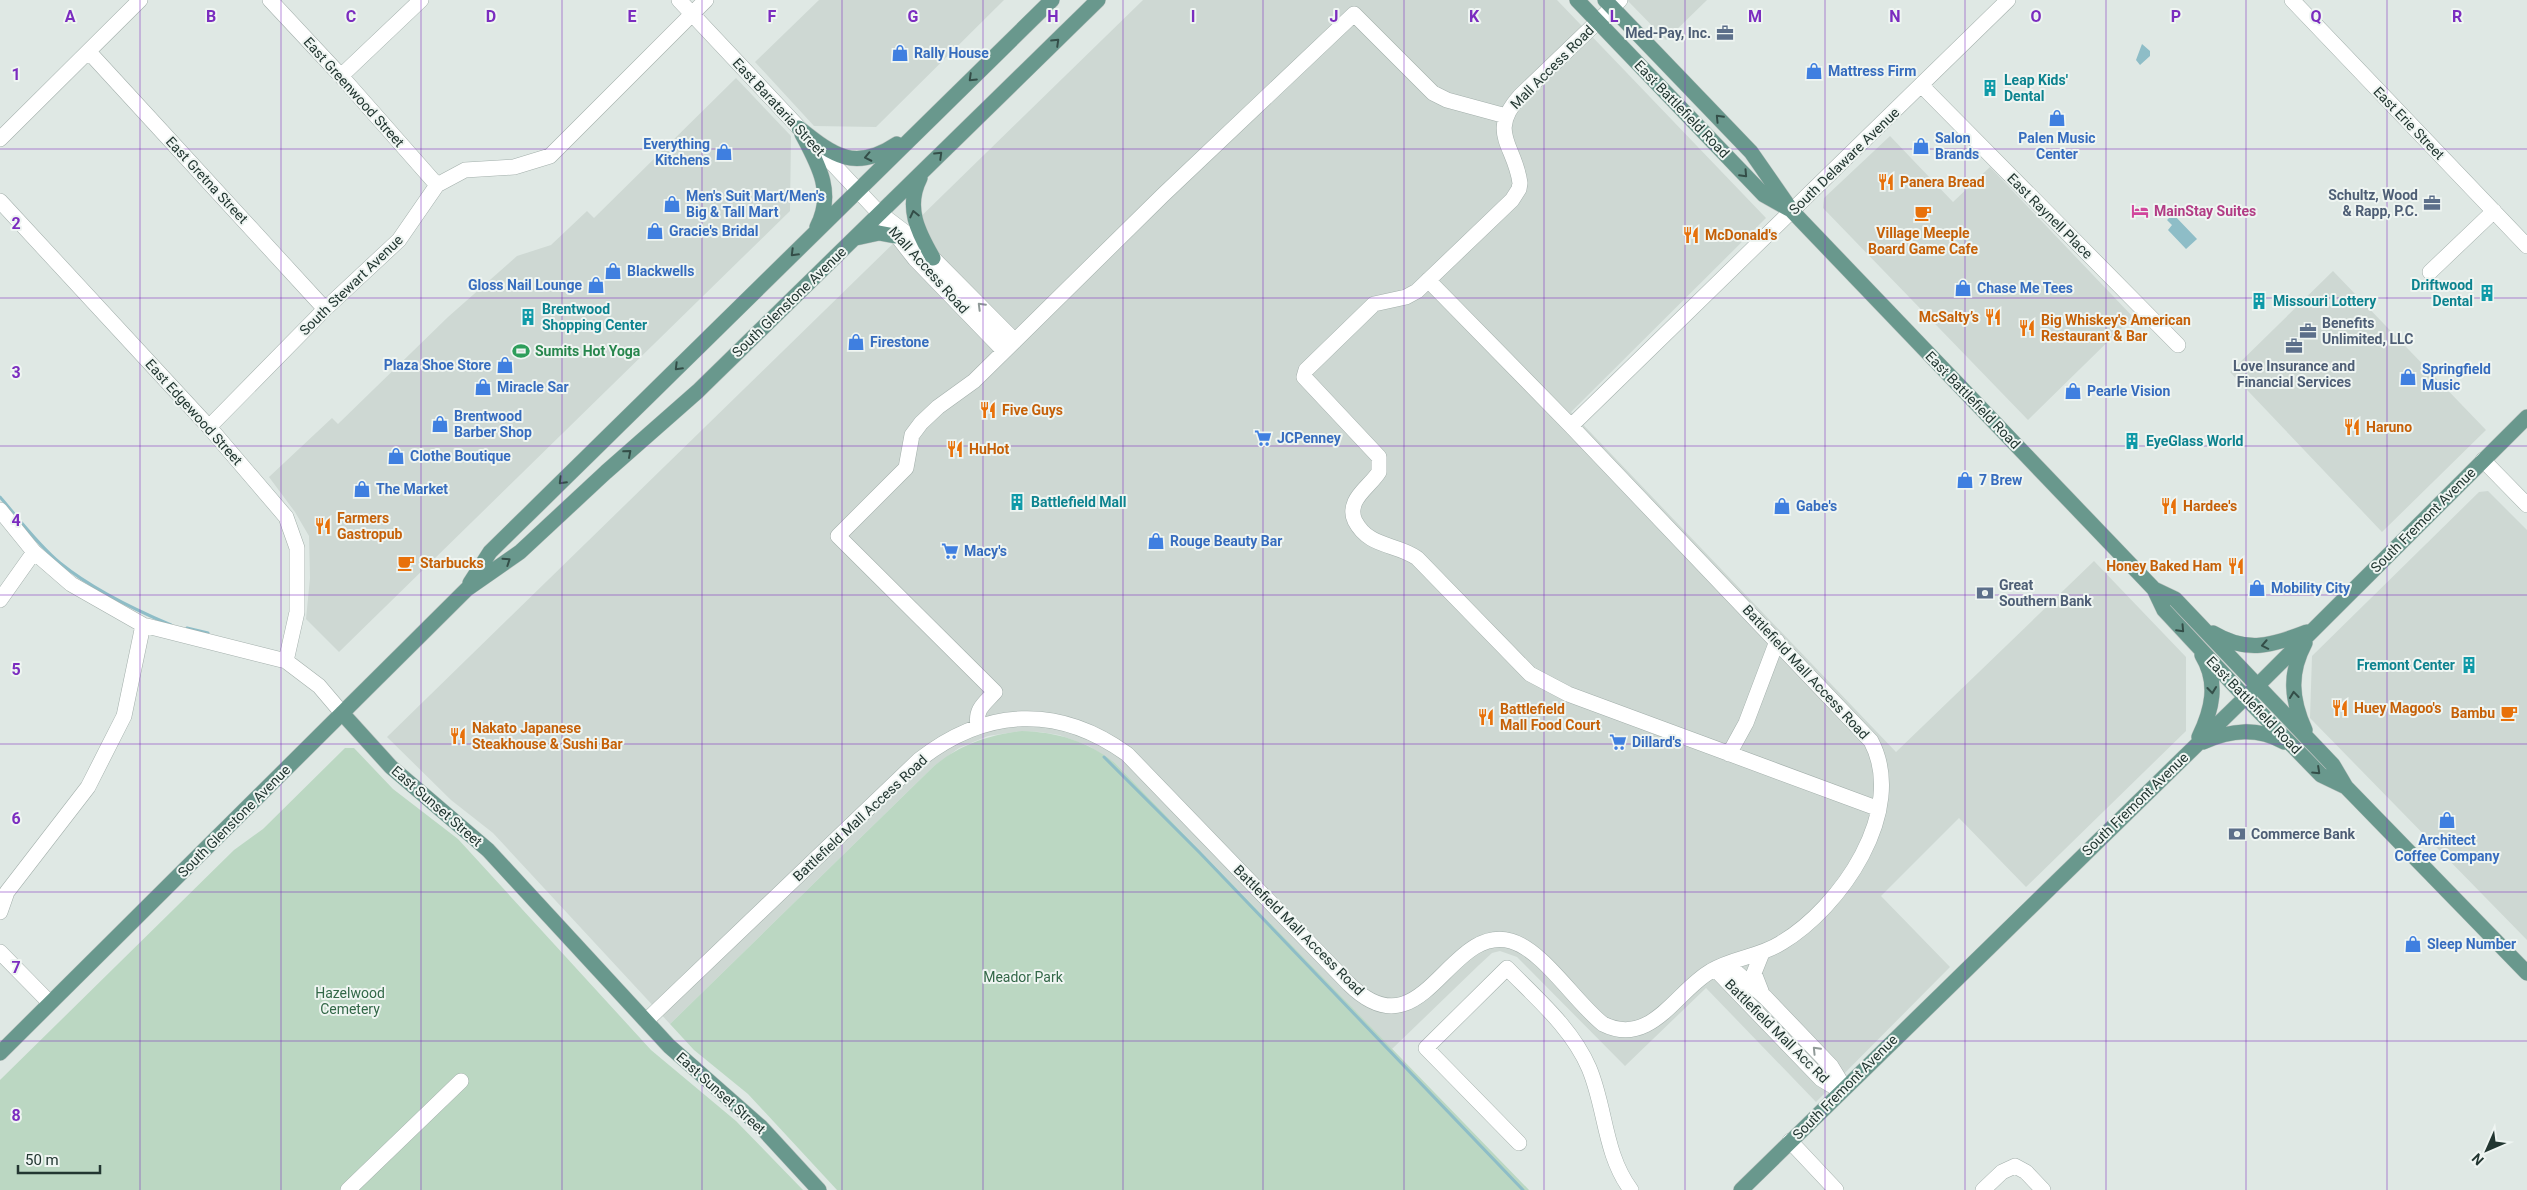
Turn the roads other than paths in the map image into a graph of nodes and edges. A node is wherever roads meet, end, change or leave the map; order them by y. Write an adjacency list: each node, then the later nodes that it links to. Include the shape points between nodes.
1 (140, 0): 14 (street)
2 (270, 0): 15 (street, East Greenwood Street)
3 (421, 0): 15 (street)
4 (679, 0): 12 (street, East Barataria Street)
5 (706, 0): 12 (street, South Stewart Avenue)
6 (1052, 0): 18 (main road, South Glenstone Avenue, one-way to 18)
7 (1098, 0): 21 (main road, South Glenstone Avenue, one-way to 7)
8 (1577, 0): 13 (main road, East Battlefield Road)
9 (2008, 0): 16 (street, South Delaware Avenue)
10 (2292, 0): 26 (street, East Erie Street)
11 (1612, 2): 13 (street, Mall Access Road); 25 (main road, East Battlefield Road, one-way to 11, via 1751,152)
12 (692, 14): 19 (street, East Barataria Street); 22 (street, South Stewart Avenue, via 550,156 514,167 465,170)
13 (1597, 21): 17 (street, Mall Access Road, via 1520,96); 25 (main road, East Battlefield Road, one-way to 25, via 1764,195)
14 (89, 52): 20 (street); 35 (street, East Gretna Street)
15 (341, 76): 22 (street, East Greenwood Street)
16 (1922, 86): 25 (street, South Delaware Avenue); 36 (street, East Raynell Place)
17 (1507, 114): 34 (street, via 1504,135 1519,175 1519,189 1512,200); 37 (street, via 1447,100 1433,93 1354,14)
18 (925, 124): 19 (main road, one-way to 19, via 884,152 854,159 835,155); 23 (main road, South Glenstone Avenue)
19 (799, 128): 23 (street, East Barataria Street); 28 (main road, via 817,161 825,186 824,212)
20 (0, 139)
21 (925, 169): 27 (main road, South Glenstone Avenue); 32 (main road, one-way to 21, via 912,206)
22 (437, 185): 35 (street, South Stewart Avenue, via 399,240)
23 (857, 191): 27 (street, East Barataria Street); 28 (main road, South Glenstone Avenue)
24 (0, 201): 40 (street, East Edgewood Street)
25 (1792, 211): 39 (street, South Delaware Avenue); 46 (main road, East Battlefield Road)
26 (2494, 211): 31 (street, East Erie Street); 33 (street)
27 (880, 214): 29 (street, Mall Access Road); 30 (main road, South Glenstone Avenue); 32 (street, Mall Access Road, via 900,226)
28 (813, 234): 45 (main road, South Glenstone Avenue, one-way to 45, via 490,552)
29 (894, 236): 30 (main road, via 878,233); 37 (street, Mall Access Road)
30 (854, 239): 45 (main road, South Glenstone Avenue, one-way to 30, via 520,552 698,392)
31 (2527, 246)
32 (933, 258): 37 (street, Mall Access Road, one-way to 32)
33 (2430, 272)
34 (1428, 280): 39 (street, Battlefield Mall Access Road); 61 (street, via 1406,297 1374,304 1304,374 1309,384 1379,457 1379,472 1353,506 1358,527 1374,541 1418,558 1537,679 1568,694)
35 (325, 309): 40 (street, South Stewart Avenue)
36 (2178, 345)
37 (1009, 346): 57 (street, via 974,382 938,406 921,423 912,435 906,468 838,536 995,692 978,709)
38 (2527, 417): 41 (main road, South Fremont Avenue)
39 (1571, 426): 51 (street, Battlefield Mall Access Road)
40 (209, 427): 53 (street, East Edgewood Street, via 286,517 297,548 297,612)
41 (2483, 460): 42 (street); 50 (main road, South Fremont Avenue)
42 (2527, 505)
43 (0, 510): 44 (street, East Sunset Street)
44 (34, 552): 47 (street); 48 (street, East Sunset Street, via 71,584)
45 (467, 589): 56 (main road, South Glenstone Avenue)
46 (2154, 589): 49 (main road, East Battlefield Road, via 2175,599); 52 (main road, East Battlefield Road, one-way to 52, via 2164,610)
47 (0, 600)
48 (142, 625): 53 (street, East Sunset Street); 64 (street, via 124,716 88,787 7,892)
49 (2200, 626): 50 (main road, one-way to 49, via 2263,647 2251,647 2222,639); 54 (main road, East Battlefield Road)
50 (2311, 631): 54 (main road, South Fremont Avenue); 58 (main road, one-way to 50, via 2296,711 2293,679 2296,662)
51 (1777, 641): 61 (street, via 1746,723); 63 (street, Battlefield Mall Access Road, via 1871,741 1880,765)
52 (2196, 644): 55 (main road, East Battlefield Road); 59 (main road, one-way to 59, via 2207,663 2213,696)
53 (286, 661): 56 (street, East Sunset Street, via 318,686)
54 (2258, 686): 55 (main road, South Fremont Avenue); 58 (main road, East Battlefield Road)
55 (2245, 697): 59 (main road, South Fremont Avenue); 60 (main road, East Battlefield Road)
56 (342, 713): 70 (main road, South Glenstone Avenue); 71 (main road, East Sunset Street, via 391,767 488,850)
57 (978, 726): 67 (street, Battlefield Mall Access Road, via 1016,719 1054,720 1093,733 1122,751 1162,788 1357,992 1374,1002 1394,1006 1412,1001 1472,948 1485,941 1501,939 1516,942 1535,954 1603,1024 1633,1029 1657,1019 1702,976); 71 (street, Battlefield Mall Access Road, via 944,741 905,772)
58 (2310, 741): 62 (main road, East Battlefield Road, via 2334,765)
59 (2195, 746): 60 (main road, via 2229,732 2248,731 2276,737); 74 (main road, South Fremont Avenue)
60 (2293, 746): 62 (main road, East Battlefield Road, one-way to 62, via 2320,774)
61 (1729, 754): 63 (street)
62 (2346, 787): 68 (main road, East Battlefield Road)
63 (1878, 809): 66 (street, Battlefield Mall Access Road, via 1875,826 1860,860 1836,896 1801,930)
64 (0, 912)
65 (0, 952): 70 (street)
66 (1762, 953): 67 (street, Battlefield Mall Access Road); 69 (street, via 1754,973)
67 (1722, 967): 69 (street); 74 (street, Battlefield Mall Acc Rd, via 1821,1079)
68 (2527, 973)
69 (1765, 997): 74 (street, one-way to 69, via 1831,1066)
70 (50, 1003): 72 (main road, South Glenstone Avenue)
71 (646, 1021): 78 (main road, East Sunset Street, via 669,1046 761,1128)
72 (0, 1052)
73 (461, 1081): 77 (street)
74 (1841, 1091): 75 (main road, South Fremont Avenue)
75 (1790, 1142): 80 (main road, South Fremont Avenue); 81 (street)
76 (1519, 1143): 79 (street, via 1426,1048 1507,968 1561,1025 1583,1056 1600,1101 1611,1153)
77 (348, 1190)
78 (819, 1190)
79 (1631, 1190)
80 (1741, 1190)
81 (1836, 1190)
82 (1983, 1190): 83 (street, via 2002,1172 2015,1166 2026,1172)
83 (2043, 1190)

